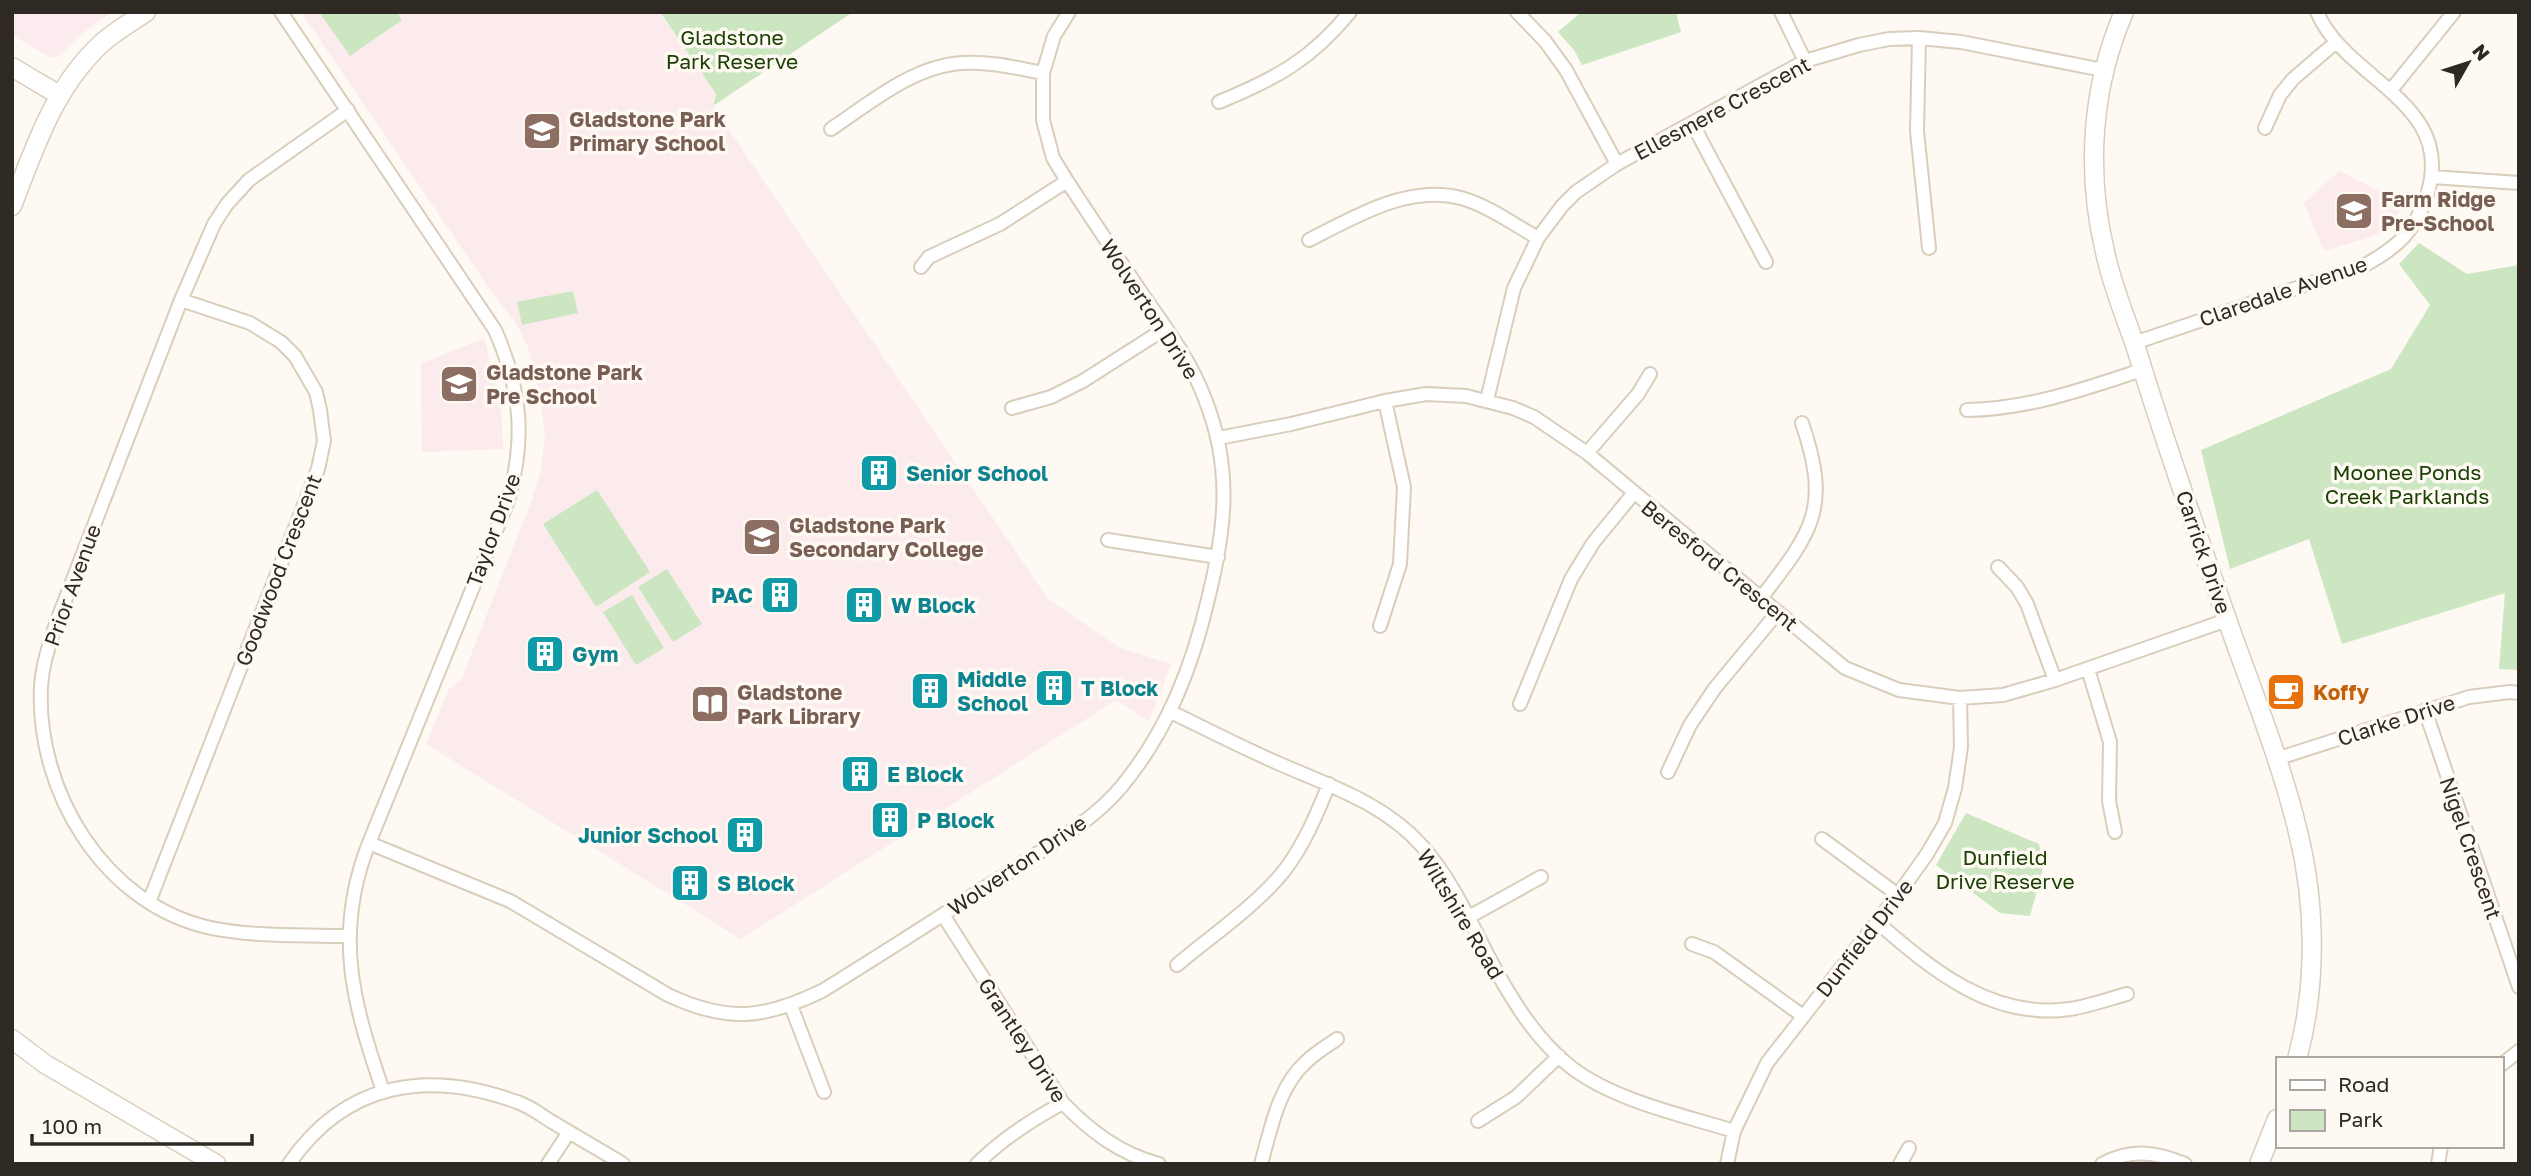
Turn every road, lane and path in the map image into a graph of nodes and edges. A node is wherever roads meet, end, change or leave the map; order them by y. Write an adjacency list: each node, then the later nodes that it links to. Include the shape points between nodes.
1 (146, 12): 19 (street, via 103,41)
2 (281, 12): 21 (street, Taylor Drive)
3 (1069, 12): 17 (street, Wolverton Drive, via 1054,36)
4 (1350, 12): 20 (street, via 1330,37 1297,64)
5 (1517, 12): 25 (street, via 1566,70)
6 (1781, 12): 14 (street)
7 (2110, 12): 13 (street, Carrick Drive)
8 (2124, 12): 13 (street, Carrick Drive)
9 (2318, 12): 12 (street, Claredale Avenue)
10 (2454, 12): 18 (street)
11 (1919, 37): 14 (street, Ellesmere Crescent, via 1859,45); 16 (street, Ellesmere Crescent); 32 (street, via 1917,131)
12 (2335, 43): 18 (street, Claredale Avenue); 23 (street, via 2293,79)
13 (2110, 46): 16 (street, Carrick Drive)
14 (1805, 61): 22 (street, Ellesmere Crescent)
15 (12, 67): 19 (street)
16 (2103, 70): 37 (street, Carrick Drive, via 2094,179 2105,252)
17 (1043, 72): 24 (street, via 961,63 933,69 899,84); 27 (street, Wolverton Drive, via 1044,120 1053,158)
18 (2390, 90): 26 (street, Claredale Avenue, via 2422,127)
19 (59, 95): 29 (street)
20 (1219, 102)
21 (348, 110): 35 (street, Prior Avenue, via 249,180 227,204); 67 (street, Taylor Drive, via 495,330 518,401 516,473 508,501)
22 (1692, 123): 25 (street, Ellesmere Crescent); 33 (street)
23 (2265, 128)
24 (831, 129)
25 (1617, 164): 30 (street, Ellesmere Crescent, via 1576,191)
26 (2432, 177): 28 (street); 37 (street, Claredale Avenue, via 2416,224 2403,239 2365,265)
27 (1067, 181): 34 (street, via 1000,224 929,257); 36 (street, Wolverton Drive)
28 (2519, 183)
29 (12, 206)
30 (1538, 238): 31 (street, via 1492,211 1438,194 1371,209); 40 (street, Ellesmere Crescent, via 1514,288)
31 (1309, 240)
32 (1929, 247)
33 (1766, 262)
34 (921, 267)
35 (181, 300): 70 (street, Prior Avenue, via 57,621 41,687 45,747 68,816 96,855); 70 (street, Goodwood Crescent, via 250,323 288,349 316,392 324,441 318,469)
36 (1166, 328): 42 (street, via 1083,381 1051,397); 45 (street, Wolverton Drive, via 1205,397)
37 (2134, 343): 38 (street, Carrick Drive)
38 (2142, 370): 43 (street, via 2031,404); 53 (street, Carrick Drive)
39 (1650, 374): 46 (street)
40 (1487, 400): 41 (street, Beresford Crescent, via 1426,394); 46 (street, Beresford Crescent, via 1534,417)
41 (1384, 401): 45 (street, Beresford Crescent); 54 (street, via 1404,487 1400,564)
42 (1012, 408)
43 (1967, 410)
44 (1802, 423): 51 (street, via 1818,487 1815,509 1807,534)
45 (1219, 438): 49 (street, Wolverton Drive, via 1225,502)
46 (1587, 453): 47 (street, Beresford Crescent)
47 (1633, 494): 51 (street, Beresford Crescent); 59 (street, via 1593,543 1572,579)
48 (1108, 540): 49 (street)
49 (1218, 557): 61 (street, Wolverton Drive, via 1203,619)
50 (1998, 567): 56 (street, via 2027,604)
51 (1761, 598): 52 (street, Beresford Crescent)
52 (1778, 612): 58 (street, Beresford Crescent, via 1845,667 1899,690); 63 (street, via 1715,688 1690,725)
53 (2227, 620): 55 (street, Beresford Crescent); 62 (street, Carrick Drive)
54 (1380, 625)
55 (2088, 669): 56 (street, Beresford Crescent); 65 (street, via 2110,742 2109,801)
56 (2055, 680): 58 (street, Beresford Crescent, via 2003,695)
57 (2519, 693): 60 (street, Clarke Drive, via 2469,696)
58 (1960, 698): 69 (street, Dunfield Drive, via 1961,747 1945,823)
59 (1520, 704)
60 (2425, 710): 62 (street, Clarke Drive); 77 (street, Nigel Crescent)
61 (1171, 712): 64 (street, Wiltshire Road); 71 (street, Wolverton Drive, via 1121,788 1086,819)
62 (2276, 760): 85 (street, Carrick Drive, via 2298,832 2311,935)
63 (1668, 772)
64 (1329, 783): 72 (street, Wiltshire Road, via 1377,808 1422,846); 76 (street, via 1299,849 1283,871)
65 (2115, 832)
66 (1822, 839): 69 (street)
67 (369, 843): 74 (street, Taylor Drive, via 354,893); 79 (street, Wolverton Drive, via 510,901 695,1007 727,1014)
68 (1541, 877): 72 (street)
69 (1898, 895): 73 (street, Dunfield Drive)
70 (149, 902): 74 (street, Prior Avenue, via 209,928)
71 (943, 915): 79 (street, Wolverton Drive); 89 (street, Grantley Drive)
72 (1467, 918): 84 (street, Wiltshire Road, via 1510,996)
73 (1877, 922): 78 (street, via 1941,974 1980,997 2052,1011); 80 (street, Dunfield Drive)
74 (348, 936): 87 (street, Taylor Drive, via 355,998)
75 (1692, 944): 80 (street, via 1714,952)
76 (1177, 965)
77 (2519, 986)
78 (2127, 994)
79 (791, 1006): 88 (street)
80 (1803, 1016): 93 (street, Dunfield Drive, via 1767,1063)
81 (12, 1039): 96 (street, via 45,1064)
82 (1338, 1039): 101 (street, via 1304,1063 1286,1089)
83 (2519, 1051): 86 (street)
84 (1559, 1056): 90 (street, via 1516,1097); 93 (street, Wiltshire Road, via 1573,1069 1621,1095)
85 (2297, 1057)
86 (2503, 1063)
87 (383, 1091): 92 (street, via 463,1085 519,1102); 97 (street, via 322,1125)
88 (824, 1092)
89 (1063, 1103): 95 (street, Grantley Drive, via 1087,1128); 100 (street, via 1026,1123)
90 (1478, 1121)
91 (2276, 1122): 106 (street)
92 (569, 1132): 98 (street); 99 (street)
93 (1734, 1132): 102 (street, Dunfield Drive)
94 (1909, 1149): 103 (street)
95 (1152, 1163)
96 (216, 1164)
97 (289, 1164)
98 (548, 1164)
99 (623, 1164)
100 (977, 1164)
101 (1261, 1164)
102 (1727, 1164)
103 (1900, 1164)
104 (2102, 1164): 105 (street, via 2125,1153 2153,1154)
105 (2185, 1164)
106 (2259, 1164)

